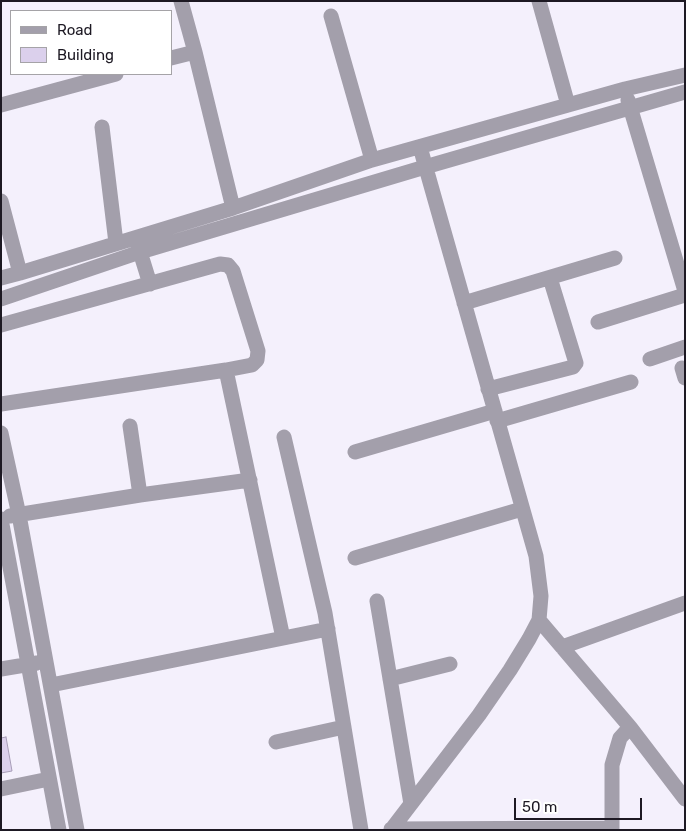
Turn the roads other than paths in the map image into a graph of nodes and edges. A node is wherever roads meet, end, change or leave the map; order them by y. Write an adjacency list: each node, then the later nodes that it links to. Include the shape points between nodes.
1 (181, 1): 4 (street)
2 (539, 1): 11 (street)
3 (331, 16): 15 (street)
4 (195, 52): 5 (street); 18 (street)
5 (172, 58)
6 (112, 75): 10 (street)
7 (685, 75): 8 (street)
8 (625, 89): 11 (street); 12 (street)
9 (685, 92): 12 (street)
10 (1, 105)
11 (568, 105): 14 (street)
12 (630, 108): 16 (street); 26 (street)
13 (102, 127): 19 (street)
14 (420, 147): 15 (street); 16 (street)
15 (372, 160): 18 (street)
16 (426, 167): 20 (street); 28 (street)
17 (1, 200): 22 (street)
18 (233, 208): 20 (street)
19 (116, 243): 20 (street); 22 (street)
20 (138, 245): 25 (street); 27 (street)
21 (615, 258): 24 (street)
22 (20, 273): 23 (street)
23 (1, 278)
24 (550, 278): 28 (street); 35 (street, via 576,363 573,367)
25 (150, 284): 30 (street); 33 (street, via 220,264 228,265 258,351 257,360 252,365)
26 (685, 293): 29 (street)
27 (1, 299)
28 (464, 303): 35 (street)
29 (598, 322)
30 (1, 325)
31 (685, 347): 32 (street)
32 (650, 360)
33 (226, 370): 36 (street); 42 (street)
34 (631, 382): 37 (street)
35 (488, 390): 37 (street)
36 (1, 404)
37 (496, 416): 41 (street); 44 (street)
38 (130, 426): 43 (street)
39 (1, 433): 45 (street)
40 (284, 437): 51 (street)
41 (355, 452)
42 (250, 480): 43 (street); 52 (street)
43 (140, 495): 45 (street)
44 (522, 509): 47 (street); 50 (street, via 536,556 541,596)
45 (20, 514): 46 (street); 54 (street)
46 (1, 519): 56 (street)
47 (355, 558)
48 (377, 601): 58 (street)
49 (685, 603): 53 (street)
50 (539, 620): 53 (street); 66 (street, via 479,715)
51 (328, 629): 52 (street); 60 (street)
52 (283, 638): 59 (street)
53 (562, 647): 61 (street)
54 (47, 661): 56 (street); 59 (street)
55 (450, 664): 58 (street)
56 (28, 665): 57 (street); 63 (street)
57 (1, 669)
58 (390, 679): 66 (street)
59 (51, 685): 70 (street)
60 (344, 727): 62 (street); 71 (street)
61 (630, 727): 65 (street); 68 (street, via 620,738 612,765)
62 (276, 742)
63 (49, 778): 64 (street); 69 (street)
64 (1, 789)
65 (685, 799)
66 (411, 804): 67 (street)
67 (391, 829): 68 (street)
68 (612, 829)
69 (59, 830)
70 (78, 830)
71 (361, 830)

